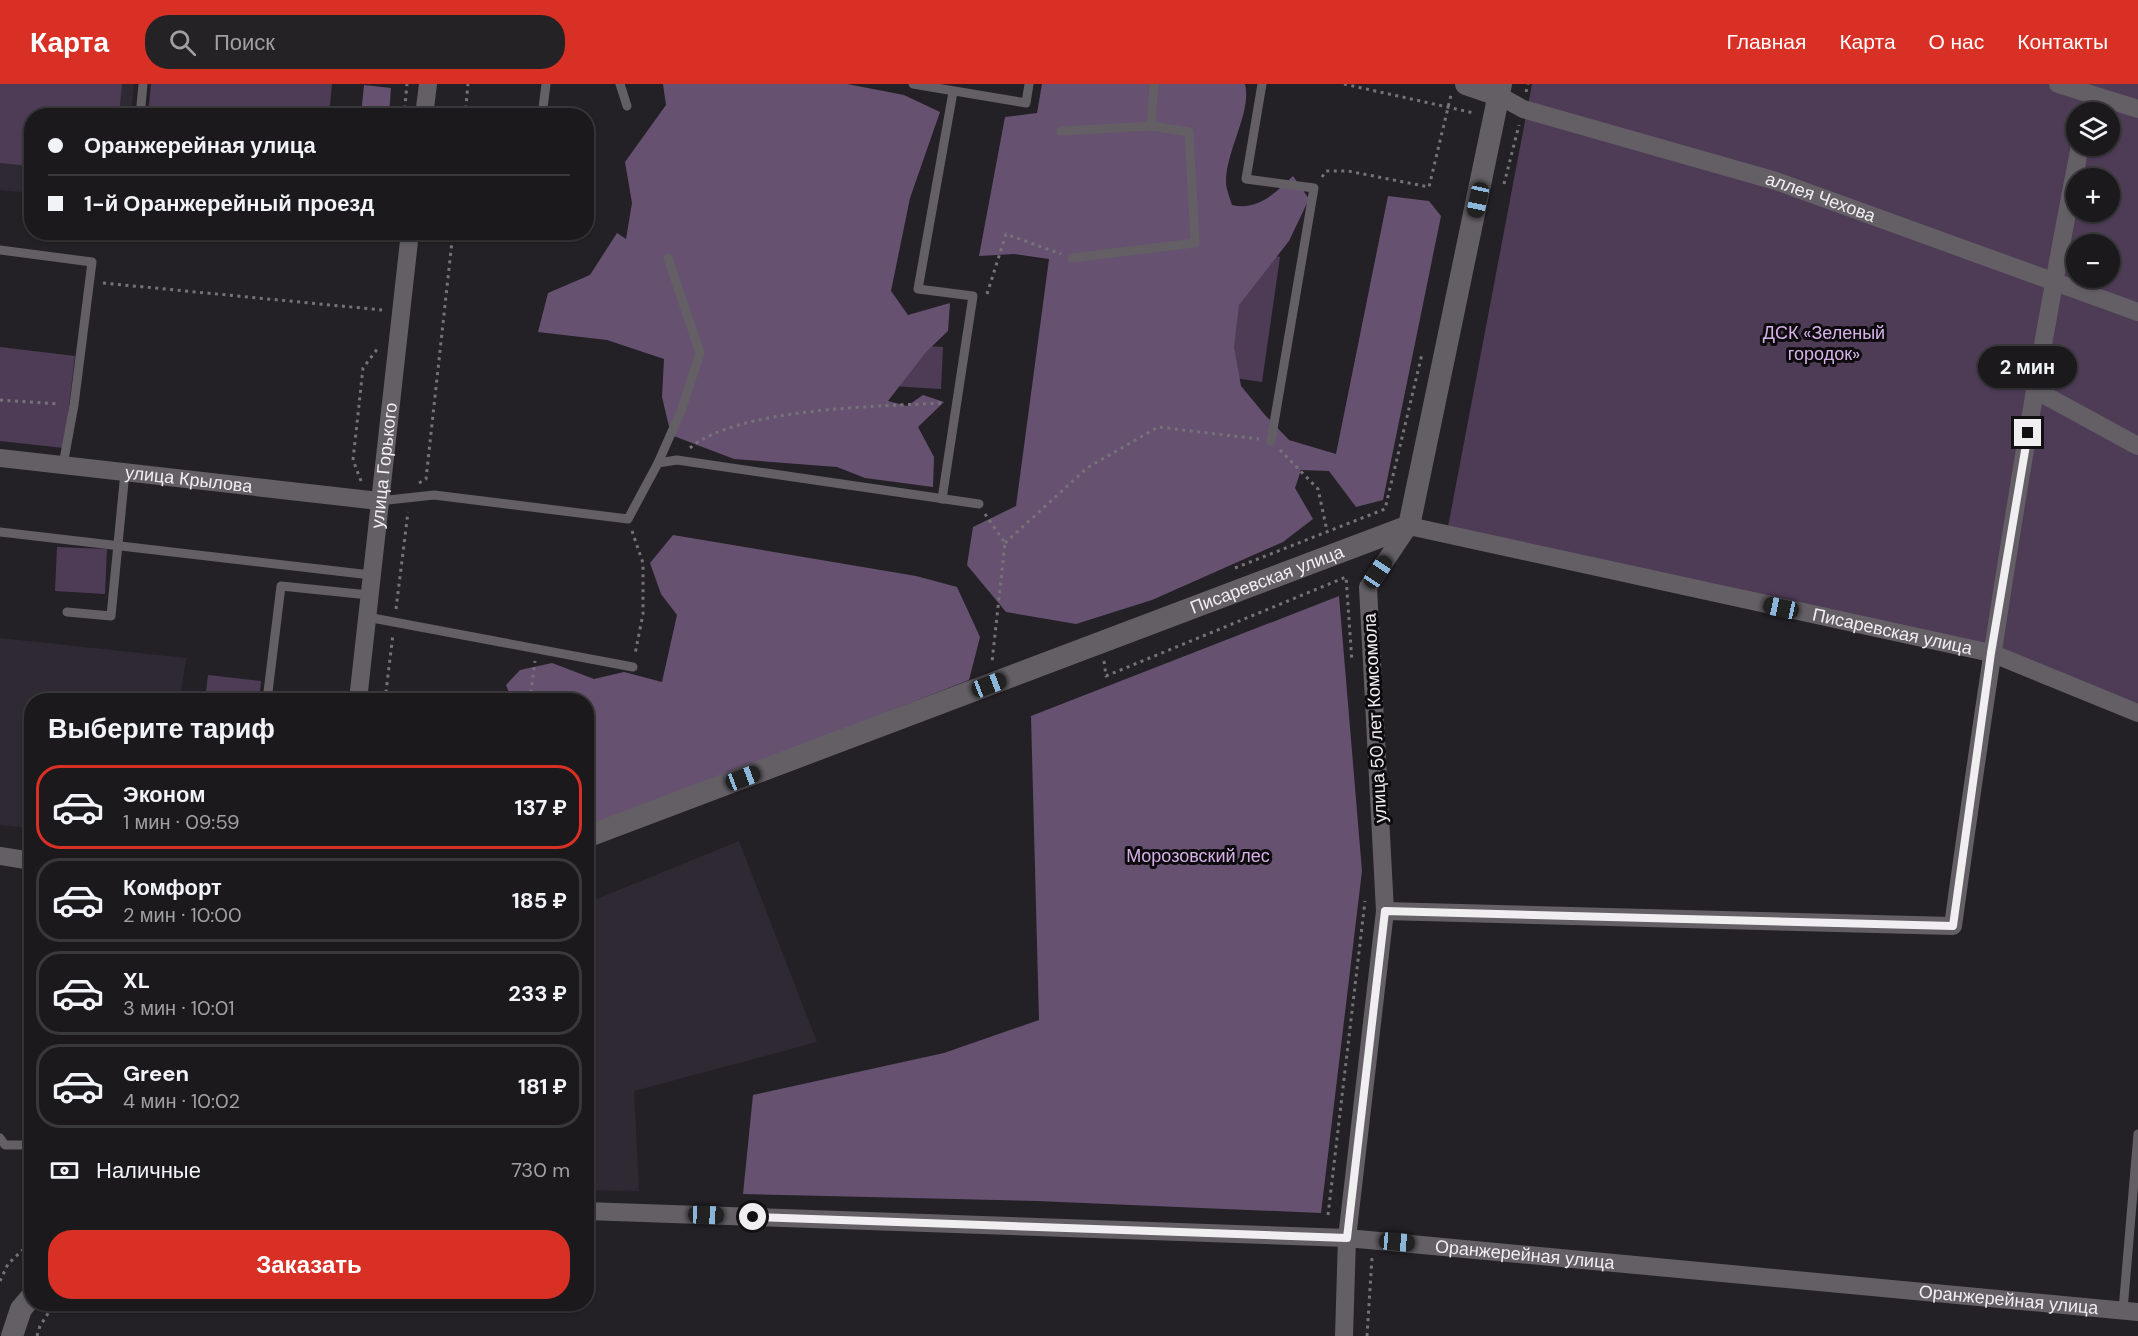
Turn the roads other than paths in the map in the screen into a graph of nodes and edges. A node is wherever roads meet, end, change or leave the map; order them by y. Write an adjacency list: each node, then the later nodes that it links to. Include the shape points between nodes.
1 (143, 84): 15 (lane)
2 (428, 84): 16 (street)
3 (546, 84): 17 (lane)
4 (620, 84): 14 (lane)
5 (913, 84): 12 (lane)
6 (1029, 84): 12 (lane, via 1026,103)
7 (1154, 84): 19 (lane)
8 (1262, 84): 29 (lane, via 1246,179 1314,188)
9 (1466, 84): 11 (street)
10 (2058, 84): 13 (street)
11 (1499, 90): 26 (street, аллея Чехова, via 1523,109 1776,181); 38 (street, улица 50 лет Комсомола)
12 (953, 92): 35 (lane, via 918,289 973,296)
13 (2089, 98): 18 (street)
14 (627, 106)
15 (141, 108)
16 (425, 108)
17 (543, 108)
18 (2138, 109)
19 (1152, 126): 20 (lane); 25 (lane, via 1189,132 1195,243)
20 (1061, 131)
21 (2078, 156): 26 (street)
22 (409, 240): 36 (street, улица Горького)
23 (0, 250): 33 (lane, via 92,262)
24 (668, 258): 32 (lane, via 700,353)
25 (1072, 258)
26 (2053, 282): 27 (street, аллея Чехова); 28 (street)
27 (2138, 312)
28 (2035, 390): 30 (street); 45 (street)
29 (1271, 441)
30 (2138, 446)
31 (0, 458): 33 (street, улица Крылова)
32 (658, 463): 35 (lane, via 677,460); 36 (lane, via 627,519 434,495)
33 (63, 465): 34 (street, улица Крылова)
34 (125, 472): 36 (street, улица Крылова); 40 (lane)
35 (942, 499): 37 (lane)
36 (370, 500): 41 (street, улица Горького)
37 (979, 504)
38 (1408, 526): 45 (street, Писаревская улица); 50 (street, Писаревская улица); 53 (street, улица 50 лет Комсомола, via 1368,587)
39 (0, 532): 40 (lane)
40 (117, 546): 41 (lane); 43 (lane, via 111,616)
41 (371, 574): 42 (street, улица Горького)
42 (369, 595): 44 (street, улица Горького); 47 (lane, via 281,586)
43 (67, 612)
44 (367, 617): 46 (lane); 48 (street, улица Горького)
45 (1991, 653): 49 (street, Писаревская улица); 53 (street, via 1953,926)
46 (633, 667)
47 (268, 693)
48 (359, 693)
49 (2138, 713)
50 (594, 834)
51 (0, 856): 52 (street)
52 (24, 860)
53 (1385, 911): 58 (street, улица 50 лет Комсомола)
54 (2138, 1134): 60 (lane)
55 (0, 1138): 56 (lane, via 5,1145)
56 (24, 1145)
57 (594, 1211): 58 (street, Оранжерейная улица)
58 (1347, 1238): 60 (street, Оранжерейная улица); 62 (street, улица 50 лет Комсомола)
59 (24, 1305): 61 (street)
60 (2131, 1311)
61 (12, 1336)
62 (1344, 1336)

